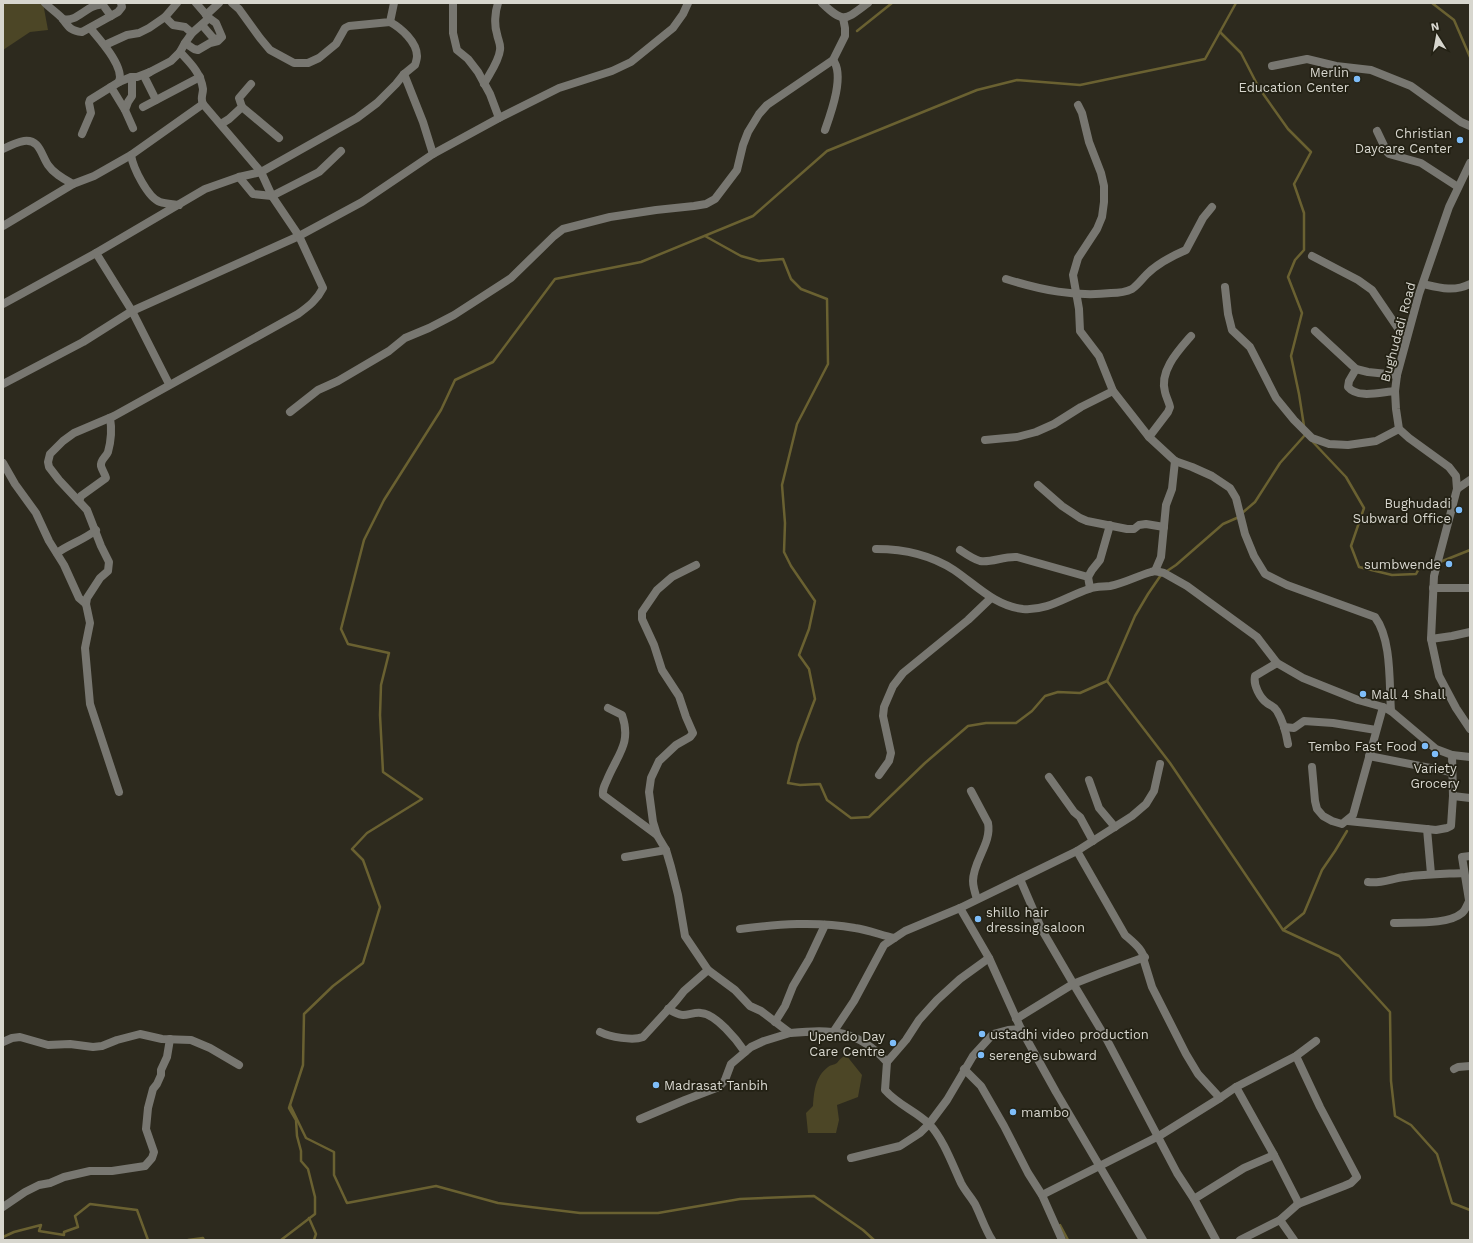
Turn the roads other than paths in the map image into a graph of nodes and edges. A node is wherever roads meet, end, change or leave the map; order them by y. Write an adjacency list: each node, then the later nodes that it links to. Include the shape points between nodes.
1 (121, 3): 14 (street, via 121,8)
2 (177, 3): 15 (street)
3 (196, 3): 16 (street)
4 (219, 3): 16 (street)
5 (232, 3): 19 (street, via 270,50 294,63 308,63 320,58 336,44 345,28 349,26)
6 (394, 3): 19 (street)
7 (453, 3): 36 (street, via 453,33 457,50 468,59)
8 (498, 3): 36 (street, via 496,30 500,52)
9 (688, 3): 44 (street, via 673,28 631,62 612,71 559,88)
10 (822, 3): 17 (street, via 835,16)
11 (868, 3): 17 (street, via 852,15)
12 (48, 4): 18 (street)
13 (86, 6): 14 (street, via 103,5); 18 (street, via 80,14)
14 (111, 16): 21 (street)
15 (165, 17): 22 (street, via 173,25 186,27); 25 (street, via 139,33 127,35)
16 (208, 17): 20 (street); 23 (street, via 216,23)
17 (843, 18): 27 (street, via 845,36)
18 (63, 19): 21 (street, via 65,24 74,30 82,32)
19 (390, 22): 30 (street, via 399,27 416,50 415,65)
20 (202, 24): 22 (street); 23 (street, via 214,39)
21 (90, 28): 25 (street)
22 (192, 33): 24 (street)
23 (222, 37): 24 (street, via 198,50)
24 (185, 43): 26 (street)
25 (105, 45): 34 (street, via 120,72)
26 (180, 52): 29 (street, via 171,61); 32 (street)
27 (833, 60): 48 (street, via 838,74); 84 (street, via 767,105 759,114 748,132 737,170 715,199 706,204 610,217 563,229 511,278 430,328 405,338 389,351 318,390)
28 (1272, 66): 46 (street, via 1307,59 1336,66 1372,70 1411,86)
29 (150, 72): 31 (street); 33 (street, via 144,76)
30 (404, 74): 54 (street, via 424,122); 57 (street, via 377,103 357,118)
31 (132, 77): 33 (street, via 139,82); 34 (street); 43 (street, via 132,96)
32 (200, 77): 38 (street); 39 (street, via 203,89 201,100)
33 (146, 80): 38 (street)
34 (119, 82): 37 (street)
35 (250, 84): 42 (street, via 239,98)
36 (484, 84): 44 (street)
37 (111, 87): 43 (street); 50 (street, via 89,102 91,112)
38 (156, 100): 41 (street)
39 (204, 104): 45 (street); 55 (street)
40 (1078, 104): 72 (street, via 1101,173 1104,202 1097,229 1075,266 1073,275)
41 (143, 107)
42 (242, 107): 45 (street); 51 (street)
43 (125, 110): 47 (street)
44 (499, 118): 54 (street)
45 (221, 124): 57 (street)
46 (1470, 126)
47 (133, 128)
48 (825, 130)
49 (1377, 131): 60 (street, via 1389,154 1421,163)
50 (82, 134)
51 (279, 138)
52 (3, 149): 59 (street, via 24,141 33,142 39,146 49,166 60,177)
53 (341, 151): 61 (street, via 319,172)
54 (433, 154): 65 (street, via 362,202)
55 (131, 155): 59 (street, via 94,176); 62 (street, via 134,168 153,197 160,202)
56 (1470, 163): 60 (street, Bughudadi Road)
57 (261, 172): 58 (street); 61 (street)
58 (239, 177): 61 (street, via 253,194); 62 (street, via 206,188)
59 (73, 184): 64 (street)
60 (1458, 187): 69 (street, Bughudadi Road)
61 (272, 196): 65 (street)
62 (179, 204): 66 (street)
63 (1212, 207): 72 (street, via 1203,218 1186,250 1153,269 1133,288 1110,293)
64 (3, 226)
65 (299, 236): 74 (street); 81 (street, via 323,288 319,296 298,314 199,370)
66 (96, 253): 73 (street); 74 (street)
67 (1312, 256): 77 (street, via 1372,290)
68 (1006, 279): 72 (street, via 1033,287)
69 (1424, 284): 70 (street, via 1443,289 1454,289); 77 (street, Bughudadi Road)
70 (1470, 284)
71 (1225, 287): 86 (street, via 1232,330 1250,347 1276,398 1312,438 1329,444 1348,445 1376,441)
72 (1077, 294): 83 (street, via 1080,331 1099,356)
73 (3, 304)
74 (132, 311): 80 (street, via 83,342); 81 (street)
75 (1315, 331): 78 (street)
76 (1190, 336): 87 (street, via 1174,356 1164,383 1170,407 1168,412)
77 (1406, 340): 79 (street, Bughudadi Road)
78 (1356, 369): 79 (street); 82 (street, via 1349,381 1350,390 1361,393)
79 (1397, 375): 82 (street, Bughudadi Road)
80 (3, 384)
81 (169, 384): 85 (street)
82 (1395, 390): 86 (street, Bughudadi Road)
83 (1113, 391): 87 (street); 88 (street, via 1036,432 1017,437)
84 (290, 412)
85 (110, 418): 94 (street, via 108,452 101,466 106,478 81,496); 94 (street, via 68,437 48,458 52,471)
86 (1399, 429): 93 (street, via 1449,467 1456,476)
87 (1149, 437): 89 (street)
88 (984, 440)
89 (1175, 461): 96 (street); 114 (street, via 1212,476 1230,488 1236,498 1254,556 1265,574 1287,585 1375,617 1387,648)
90 (3, 463): 100 (street, via 36,513)
91 (1470, 480): 93 (street)
92 (1038, 485): 95 (street, via 1080,518)
93 (1457, 489): 105 (street, via 1436,563)
94 (79, 501): 97 (street, via 87,510)
95 (1110, 525): 96 (street, via 1127,530 1146,524); 103 (street, via 1100,560)
96 (1164, 527): 102 (street, via 1161,557)
97 (96, 530): 100 (street); 108 (street, via 109,568 100,578)
98 (876, 549): 107 (street, via 895,549 937,561 954,570)
99 (960, 550): 103 (street, via 979,561 1017,557)
100 (57, 553): 108 (street, via 79,598)
101 (696, 565): 135 (street, via 672,577 657,590 642,612 642,619 662,670 679,696 693,733 659,761 651,778 649,792)
102 (1155, 571): 104 (street, via 1120,583); 111 (street, via 1164,573 1187,586 1257,637)
103 (1088, 577): 104 (street)
104 (1090, 588): 107 (street, via 1038,609 1021,609)
105 (1433, 588): 106 (street); 110 (street)
106 (1470, 588)
107 (991, 598): 125 (street, via 903,674 893,686 883,716 891,753)
108 (86, 604): 129 (street, via 90,624 85,648 90,704)
109 (1470, 632): 110 (street)
110 (1431, 639): 116 (street, via 1439,676)
111 (1277, 663): 112 (street, via 1303,678); 115 (street, via 1255,676 1254,680 1266,703 1276,709)
112 (1383, 707): 114 (street); 117 (street)
113 (608, 708): 135 (street, via 622,715 625,742 609,775 603,795)
114 (1391, 711): 119 (street, via 1436,749)
115 (1284, 727): 117 (street, via 1294,728 1304,721); 118 (street)
116 (1470, 729)
117 (1376, 730): 120 (street)
118 (1288, 744)
119 (1452, 755): 121 (street); 124 (street)
120 (1369, 756): 124 (street); 132 (street, via 1353,815)
121 (1470, 757)
122 (1160, 764): 133 (street, via 1154,791 1146,804)
123 (1312, 767): 132 (street, via 1317,809 1332,821 1342,824)
124 (1451, 772): 130 (street)
125 (879, 775)
126 (1049, 777): 136 (street, via 1080,817)
127 (1089, 780): 133 (street, via 1099,808)
128 (971, 791): 145 (street, via 989,828 974,872)
129 (119, 792)
130 (1453, 796): 131 (street); 134 (street, via 1451,826)
131 (1470, 798)
132 (1348, 820): 134 (street)
133 (1115, 827): 136 (street)
134 (1427, 829): 142 (street)
135 (657, 835): 137 (street)
136 (1093, 841): 138 (street)
137 (666, 850): 140 (street); 154 (street, via 678,895 685,936)
138 (1077, 851): 143 (street); 153 (street, via 1125,935)
139 (1470, 856): 141 (street, via 1462,857)
140 (625, 857)
141 (1464, 873): 142 (street); 146 (street)
142 (1431, 874): 144 (street, via 1397,878 1376,884)
143 (1020, 879): 145 (street); 155 (street, via 1042,930)
144 (1368, 882)
145 (977, 899): 147 (street)
146 (1469, 900): 148 (street, via 1463,913 1454,918 1432,922)
147 (960, 908): 151 (street); 152 (street)
148 (1394, 923)
149 (825, 925): 150 (street, via 782,924); 151 (street, via 854,928); 158 (street)
150 (740, 929)
151 (894, 938): 160 (street, via 884,945 854,1001)
152 (989, 958): 157 (street); 168 (street, via 937,1000)
153 (1145, 958): 155 (street); 174 (street, via 1152,988 1171,1026 1193,1066)
154 (708, 970): 156 (street); 158 (street, via 735,990 750,1006)
155 (1073, 984): 157 (street); 177 (street, via 1107,1040)
156 (668, 1009): 161 (street, via 643,1037 638,1039 615,1037); 166 (street, via 683,1015 698,1012 707,1015 735,1037)
157 (1016, 1019): 159 (street)
158 (775, 1022): 162 (street)
159 (1021, 1029): 171 (street, via 994,1034); 180 (street)
160 (834, 1031): 162 (street); 168 (street, via 865,1042)
161 (600, 1032)
162 (790, 1033): 166 (street, via 764,1041)
163 (170, 1039): 165 (street, via 137,1035 92,1048 70,1044 48,1045 20,1037); 169 (street, via 191,1040); 184 (street, via 161,1075 148,1108 146,1129 154,1152 150,1162 140,1167 90,1171 64,1177 25,1192)
164 (1316, 1041): 167 (street)
165 (3, 1042)
166 (745, 1052): 175 (street, via 731,1064 725,1080 718,1088)
167 (1296, 1056): 173 (street); 183 (street, via 1357,1177 1351,1183)
168 (887, 1062): 176 (street, via 886,1090 893,1099)
169 (239, 1065)
170 (1470, 1066): 172 (street)
171 (964, 1069): 176 (street, via 947,1100); 181 (street, via 981,1086)
172 (1454, 1069)
173 (1236, 1087): 174 (street); 178 (street)
174 (1220, 1098): 177 (street)
175 (640, 1119)
176 (929, 1124): 179 (street, via 900,1146); 186 (street, via 974,1202)
177 (1158, 1136): 180 (street); 182 (street)
178 (1274, 1155): 182 (street, via 1244,1168); 183 (street)
179 (852, 1158)
180 (1099, 1166): 181 (street); 188 (street)
181 (1042, 1195): 187 (street)
182 (1194, 1199): 189 (street)
183 (1298, 1204): 185 (street)
184 (3, 1207)
185 (1280, 1220): 190 (street); 191 (street)
186 (992, 1240)
187 (1062, 1240)
188 (1143, 1240)
189 (1216, 1240)
190 (1240, 1240)
191 (1294, 1240)

